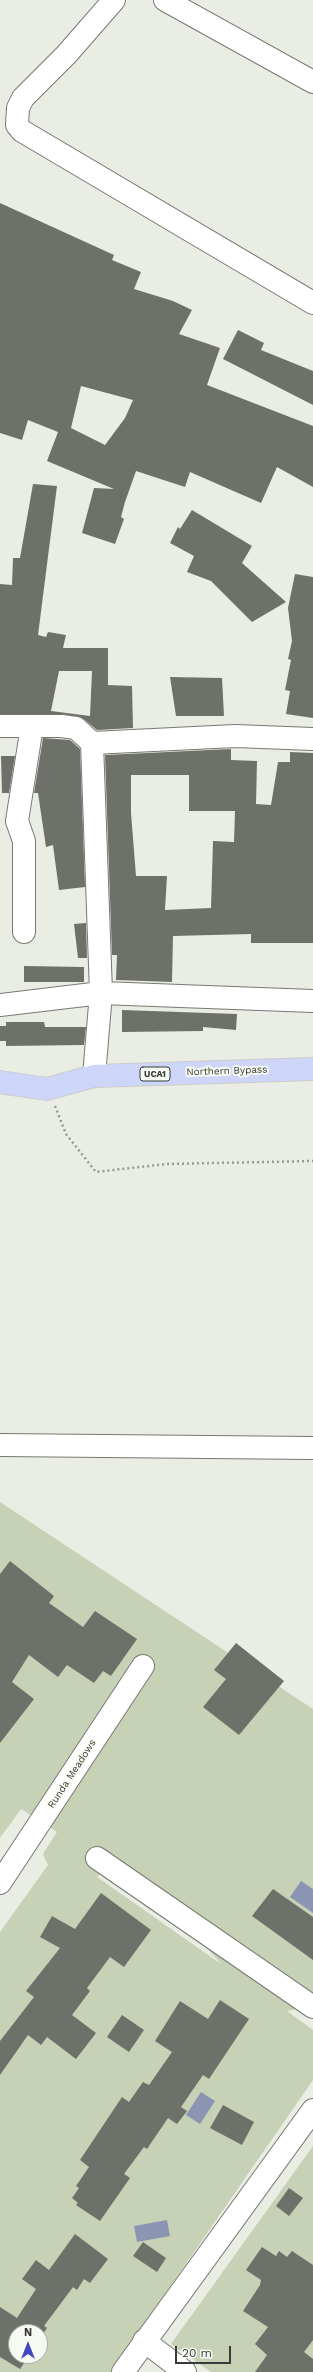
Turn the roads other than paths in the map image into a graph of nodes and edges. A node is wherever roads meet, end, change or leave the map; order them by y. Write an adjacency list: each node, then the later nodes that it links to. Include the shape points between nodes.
1 (114, 0): 4 (street, via 66,55 23,98 18,108 17,125 22,131)
2 (166, 0): 3 (street)
3 (313, 82)
4 (313, 303)
5 (0, 726): 6 (street)
6 (32, 726): 8 (street, via 76,728); 9 (street, via 17,821 24,841)
7 (313, 739): 8 (street, via 235,736)
8 (92, 743): 10 (street)
9 (24, 932)
10 (101, 994): 11 (street); 12 (street); 14 (street)
11 (313, 1001)
12 (0, 1005)
13 (313, 1069): 14 (main road, Northern Bypass / UCA1)
14 (94, 1076): 15 (main road, Northern Bypass / UCA1, via 47,1090)
15 (0, 1082)
16 (0, 1445): 17 (street)
17 (313, 1448)
18 (143, 1666): 20 (street, Runda Meadows)
19 (97, 1858): 21 (street)
20 (0, 1883)
21 (313, 2007)
22 (313, 2110): 23 (street)
23 (144, 2341): 24 (street); 25 (street)
24 (123, 2372)
25 (185, 2372)

